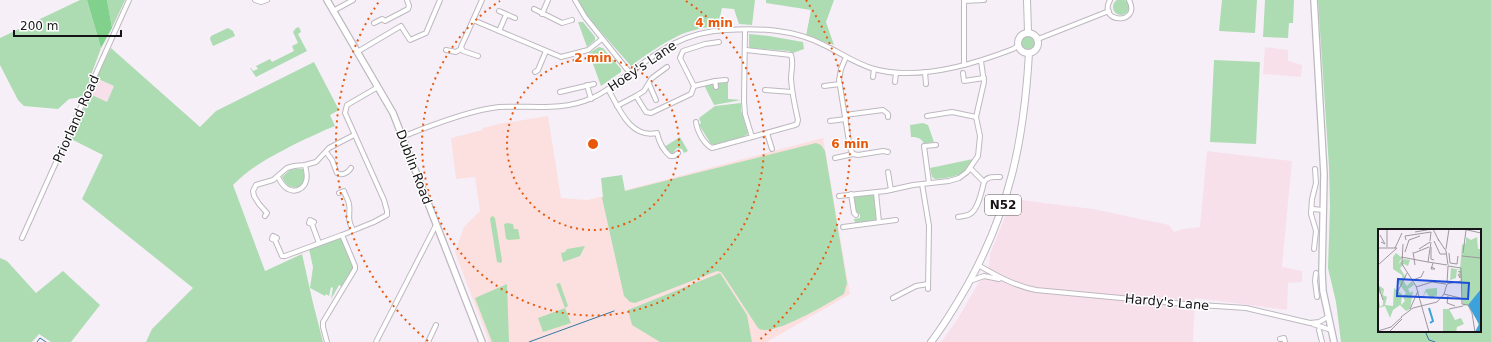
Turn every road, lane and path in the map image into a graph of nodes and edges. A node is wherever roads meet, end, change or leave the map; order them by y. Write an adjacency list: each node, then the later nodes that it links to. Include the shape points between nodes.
1 (129, 0): 122 (street, Priorland Road)
2 (255, 0): 3 (street)
3 (267, 0)
4 (327, 0): 19 (main road, Dublin Road)
5 (354, 0): 19 (street)
6 (407, 0): 27 (street, via 408,8 384,21 382,19)
7 (440, 0): 39 (street, via 426,33 410,40 401,26)
8 (548, 0): 22 (street)
9 (575, 0): 31 (street, via 584,17)
10 (964, 0): 11 (street); 44 (street)
11 (984, 0)
12 (1027, 0): 30 (main road)
13 (1110, 0): 21 (street)
14 (1131, 0): 21 (street, via 1131,11 1125,18 1116,18)
15 (1314, 0): 111 (main road, via 1324,161)
16 (475, 1): 17 (street)
17 (481, 2): 25 (street)
18 (534, 9): 22 (street)
19 (333, 11): 39 (main road, Dublin Road)
20 (499, 11): 23 (street)
21 (1109, 11): 32 (street)
22 (542, 14): 26 (street, via 562,23)
23 (506, 15): 24 (street); 29 (street)
24 (515, 18)
25 (472, 20): 29 (street); 35 (street)
26 (572, 20)
27 (374, 23)
28 (745, 30): 37 (street); 42 (street, Hoey's Lane, via 774,30 798,35 824,44); 49 (street, Hoey's Lane, via 715,31 688,37 665,48)
29 (499, 31): 38 (street)
30 (1028, 32): 32 (main road); 34 (main road, via 1020,36)
31 (602, 39): 38 (street, via 588,50 565,57); 49 (street)
32 (1038, 39): 40 (main road, N52, via 1036,49)
33 (719, 42): 62 (street, via 691,48 681,54 680,58)
34 (1018, 46): 40 (main road, via 1022,51); 43 (street, Hoey's Lane)
35 (462, 49): 36 (street, via 456,52); 41 (street)
36 (446, 50)
37 (746, 50): 69 (street, via 791,55); 86 (street, via 744,101)
38 (546, 51): 47 (street)
39 (357, 52): 64 (main road, Dublin Road)
40 (1029, 53): 128 (main road, N52, via 1025,112 1015,165 997,222)
41 (478, 56)
42 (846, 57): 46 (street, Hoey's Lane); 59 (street, via 839,76)
43 (981, 61): 44 (street, Hoey's Lane); 53 (street)
44 (964, 65): 48 (street, Hoey's Lane)
45 (667, 67): 58 (street, via 652,78)
46 (874, 69): 50 (street, Hoey's Lane); 52 (street)
47 (535, 72)
48 (925, 72): 50 (street, Hoey's Lane); 60 (street)
49 (630, 73): 66 (street, Hoey's Lane)
50 (896, 73): 56 (street)
51 (963, 73): 53 (street, via 964,81)
52 (873, 77)
53 (984, 78): 79 (street)
54 (726, 80): 55 (street)
55 (715, 81): 62 (street); 65 (street)
56 (895, 82)
57 (594, 84): 61 (street)
58 (649, 84): 70 (street); 72 (street)
59 (840, 84): 63 (street); 77 (street)
60 (926, 84)
61 (587, 86): 68 (street); 73 (street)
62 (694, 86): 72 (street, via 691,94 651,113 646,112)
63 (824, 86)
64 (378, 87): 85 (street, via 347,105 345,113); 87 (main road, Dublin Road, via 393,113)
65 (716, 87)
66 (608, 90): 73 (street, Hoey's Lane); 75 (street)
67 (765, 90): 69 (street)
68 (560, 92)
69 (792, 92): 84 (street, via 797,124)
70 (653, 93): 71 (street); 74 (street)
71 (648, 94)
72 (636, 96): 75 (street)
73 (591, 99): 87 (street, Hoey's Lane, via 561,107 487,109)
74 (656, 100)
75 (617, 106): 83 (street, via 633,128 643,133)
76 (927, 116): 79 (street, via 952,112)
77 (845, 117): 78 (street, via 883,110); 80 (street); 93 (street)
78 (888, 117)
79 (976, 117): 98 (street, via 980,136 978,156)
80 (830, 121)
81 (696, 122): 86 (street, via 708,146 712,148)
82 (662, 130): 83 (street)
83 (657, 132): 92 (street, via 666,153 670,156)
84 (767, 133): 86 (street); 89 (street)
85 (354, 136): 90 (street); 120 (street, via 373,175 387,215)
86 (752, 136)
87 (402, 137): 118 (main road, Dublin Road)
88 (936, 145): 103 (street, via 924,146)
89 (772, 149)
90 (326, 152): 95 (street, via 316,162); 96 (street, via 336,173 342,174)
91 (888, 152): 93 (street)
92 (678, 153)
93 (853, 154): 94 (street)
94 (835, 158)
95 (306, 165): 100 (street, via 287,168); 100 (street, via 306,182 296,191 288,189)
96 (351, 168)
97 (1315, 169): 110 (street, via 1316,183)
98 (969, 170): 102 (street); 103 (street, via 959,178)
99 (888, 172): 105 (street)
100 (278, 177): 113 (street, via 256,185 253,191 257,202 267,213)
101 (1000, 177): 102 (street, via 986,178)
102 (984, 182): 114 (street, via 974,212)
103 (929, 183): 104 (street)
104 (922, 184): 105 (street); 135 (street, via 929,226 928,286 916,286)
105 (891, 190): 107 (street)
106 (338, 193): 120 (street, via 344,191 349,204 348,221)
107 (876, 193): 108 (street); 116 (street)
108 (851, 194): 109 (street); 112 (street)
109 (839, 196)
110 (1312, 209): 111 (street); 127 (street, via 1311,217 1316,234)
111 (1324, 210): 133 (main road)
112 (856, 215)
113 (265, 216)
114 (958, 217)
115 (896, 220): 116 (street)
116 (879, 222): 119 (street)
117 (312, 224): 126 (street)
118 (436, 225): 123 (street); 124 (main road, Dublin Road)
119 (843, 227)
120 (353, 230): 121 (street)
121 (342, 235): 126 (street); 142 (street, via 355,269 323,322)
122 (22, 238)
123 (429, 239): 124 (street, via 433,236); 143 (street)
124 (442, 239): 145 (main road, Dublin Road)
125 (275, 240): 126 (street, via 282,256)
126 (319, 243)
127 (1314, 249)
128 (978, 265): 130 (street, Hardy's Lane); 131 (main road, N52)
129 (1316, 273): 132 (street)
130 (1006, 280): 131 (street, Hardy's Lane, via 984,276); 137 (street, Hardy's Lane, via 1026,288 1058,292 1246,308)
131 (969, 281): 146 (main road, N52)
132 (1316, 288): 133 (street); 134 (street)
133 (1323, 288): 136 (main road)
134 (1317, 297)
135 (893, 298)
136 (1328, 317): 137 (street); 140 (main road)
137 (1310, 323): 140 (street, Hardy's Lane)
138 (436, 325): 144 (street)
139 (1319, 330): 148 (street)
140 (1331, 330): 149 (main road)
141 (1280, 339): 147 (street, via 1284,338)
142 (327, 342)
143 (376, 342)
144 (428, 342)
145 (482, 342)
146 (931, 342)
147 (1285, 342)
148 (1322, 342)
149 (1334, 342)

